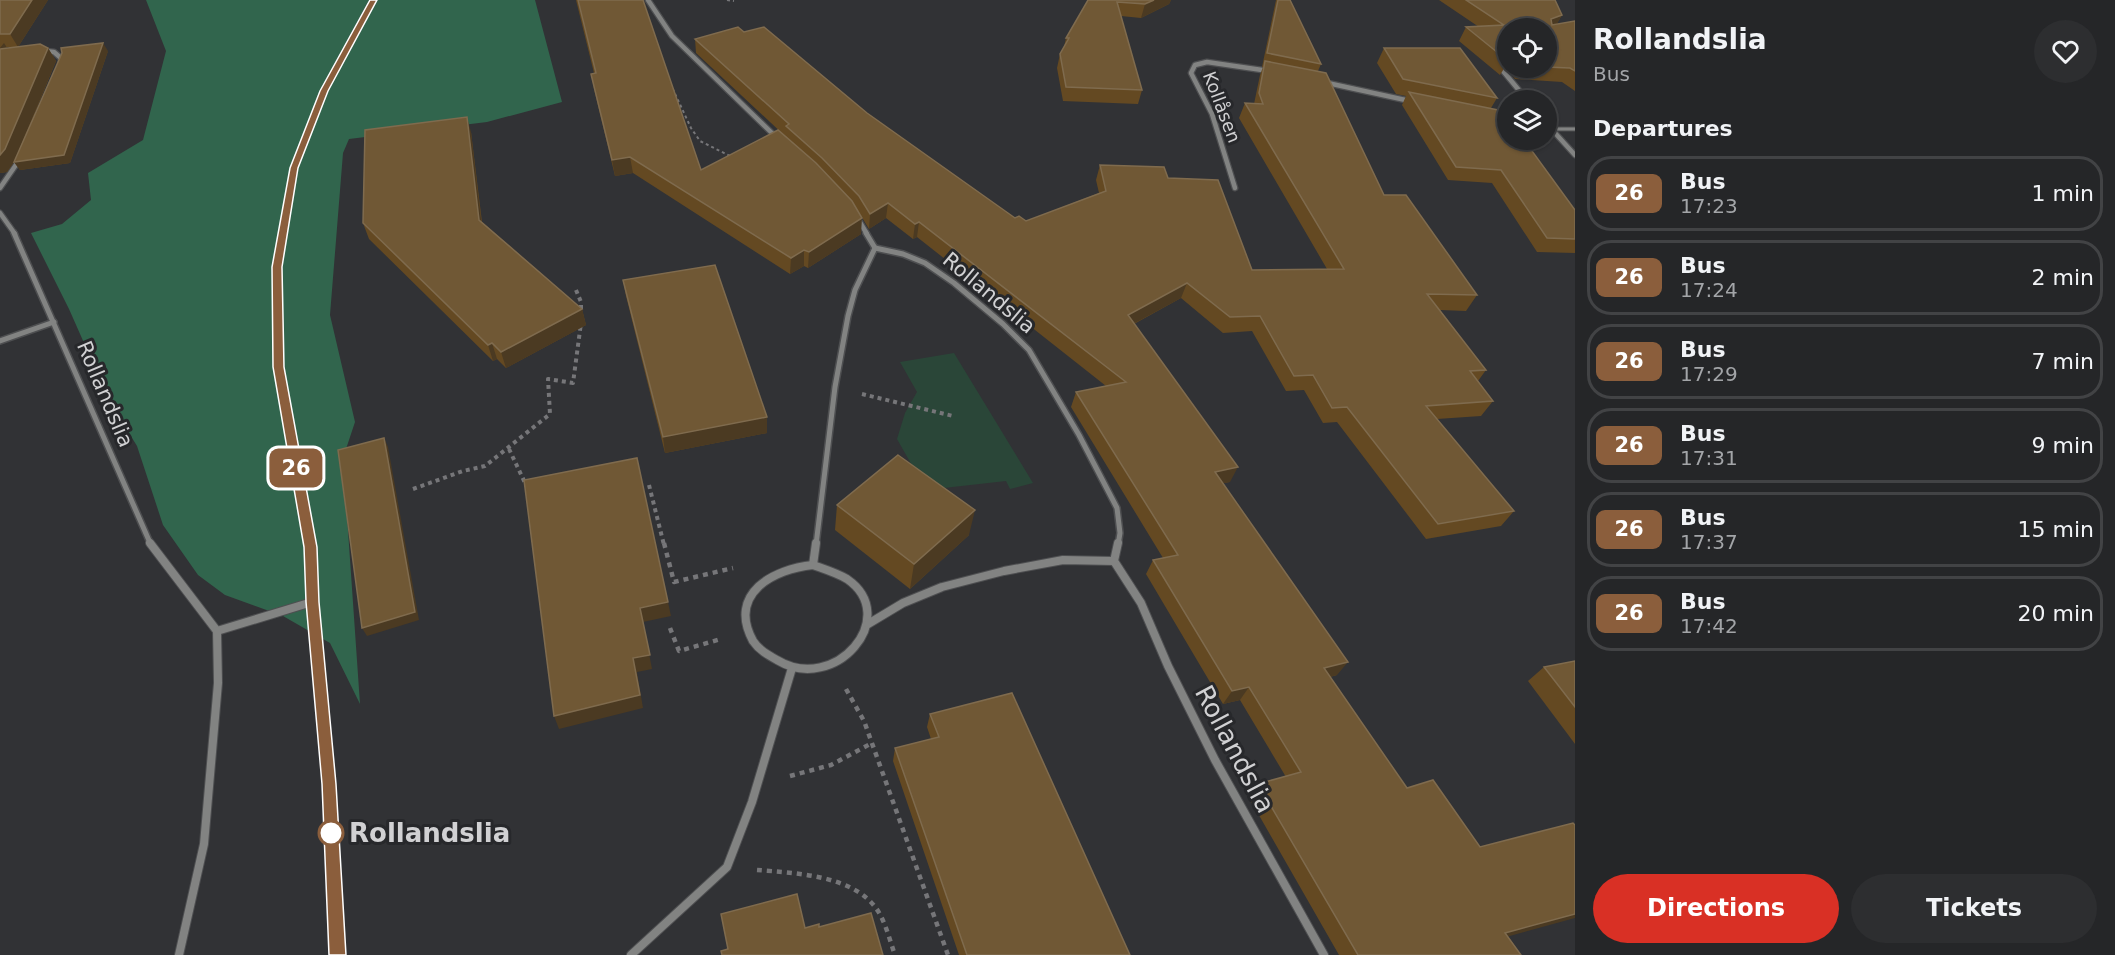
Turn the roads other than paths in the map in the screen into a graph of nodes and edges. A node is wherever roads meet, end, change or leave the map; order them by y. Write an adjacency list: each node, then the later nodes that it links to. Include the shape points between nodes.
1 (373, 0): 25 (street, via 324,91 294,168 277,267 279,367 310,547)
2 (648, 0): 13 (street, via 672,36)
3 (43, 51): 4 (street, via 54,52 62,59)
4 (58, 70)
5 (1272, 72): 17 (street, Kollåsen, via 1207,62 1195,65 1191,73 1218,126)
6 (1508, 78): 8 (street)
7 (1315, 81): 9 (street)
8 (1519, 90)
9 (1418, 103)
10 (1575, 129): 11 (lane)
11 (1557, 130)
12 (1557, 137): 15 (street)
13 (779, 140)
14 (22, 154): 16 (street)
15 (1575, 155)
16 (0, 188)
17 (1235, 188)
18 (0, 213): 21 (street, Rollandslia, via 13,231)
19 (855, 214): 20 (street)
20 (875, 248): 23 (street, Rollandslia, via 925,263 954,283 1029,350 1117,508 1120,533); 24 (street, via 855,290 835,387)
21 (54, 322): 22 (street, Rollandslia); 27 (street, Rollandslia, via 149,542)
22 (0, 341)
23 (1114, 561): 26 (street, via 1063,560 952,584 903,603); 32 (street, Rollandslia, via 1141,603 1215,760)
24 (813, 565): 26 (street, via 848,579 860,592); 28 (street, via 775,572 760,583 750,598 746,615 748,632 758,648 772,660)
25 (312, 602): 27 (street); 30 (street, via 329,784)
26 (868, 624): 28 (street, via 862,641 850,655 833,665 813,670)
27 (217, 632): 29 (street, via 218,683 204,844)
28 (792, 668): 31 (street, via 752,802 727,867)
29 (179, 955)
30 (338, 955)
31 (631, 955)
32 (1323, 955)

